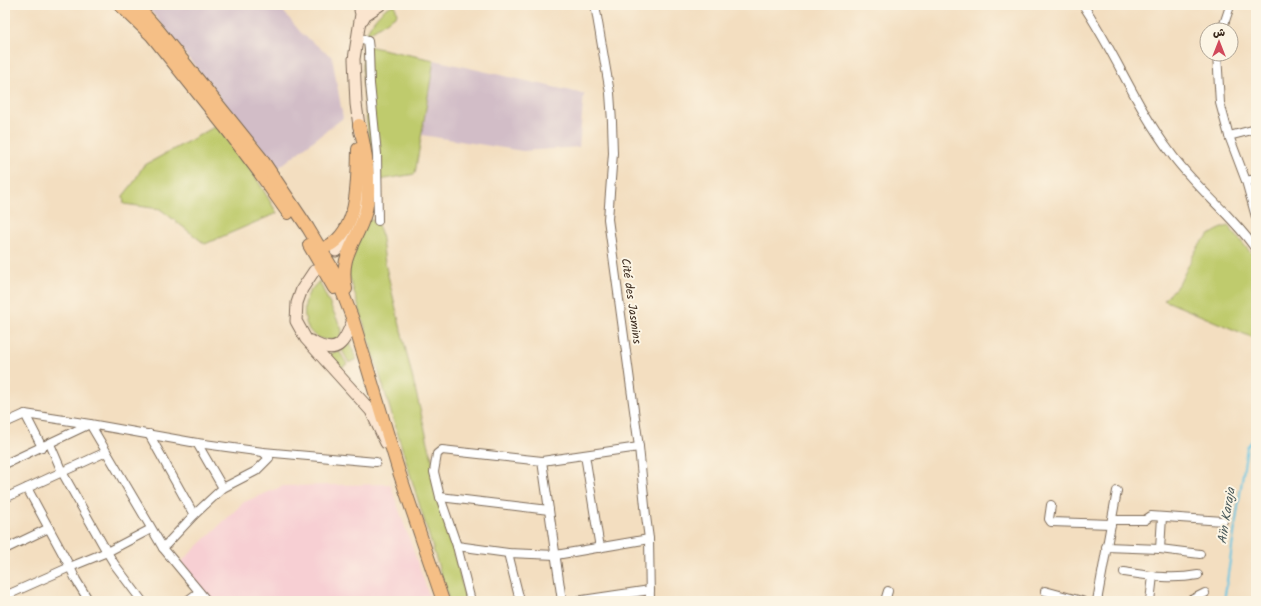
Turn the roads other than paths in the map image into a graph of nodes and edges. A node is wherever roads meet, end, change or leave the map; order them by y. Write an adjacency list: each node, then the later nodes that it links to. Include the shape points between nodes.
1 (120, 5): 22 (main road, via 152,36 259,172 299,228)
2 (136, 5): 18 (main road, via 261,158)
3 (380, 5): 7 (main road)
4 (596, 5): 30 (street, Cité des Jasmins, via 612,115 613,153 608,219)
5 (1084, 5): 19 (street, via 1170,153)
6 (1229, 6): 8 (street)
7 (366, 10): 9 (main road)
8 (1224, 22)
9 (357, 38): 11 (main road, via 354,78); 17 (street, via 368,41 377,154)
10 (1218, 62): 13 (street, via 1220,102)
11 (359, 125): 18 (main road, via 354,207 341,235 330,246); 20 (main road, via 362,199 355,223); 22 (main road, via 368,192 366,213 347,254 344,267)
12 (1256, 129): 13 (street)
13 (1229, 136): 15 (street)
14 (1256, 179): 15 (street)
15 (1246, 181): 16 (street)
16 (1256, 217)
17 (378, 221)
18 (321, 249): 22 (main road, via 335,273)
19 (1256, 250)
20 (336, 251)
21 (314, 271): 23 (main road, via 302,288 297,302 296,320)
22 (353, 320): 23 (main road, via 346,338 336,347 324,347); 38 (main road)
23 (306, 339): 38 (main road, via 371,411)
24 (25, 414): 25 (street); 26 (street); 29 (street)
25 (5, 423)
26 (90, 424): 27 (street); 29 (street); 31 (street)
27 (148, 434): 28 (street); 46 (street)
28 (197, 442): 32 (street); 40 (street)
29 (46, 445): 36 (street); 37 (street)
30 (638, 447): 33 (street); 52 (street, Cité des Jasmins)
31 (106, 452): 37 (street); 51 (street)
32 (263, 452): 35 (street); 40 (street, via 268,458 256,471)
33 (585, 455): 34 (street); 56 (street)
34 (542, 461): 42 (street, via 442,450 437,454 434,472); 45 (street)
35 (376, 462)
36 (5, 464)
37 (62, 472): 39 (street); 59 (street)
38 (399, 472): 77 (main road)
39 (27, 488): 43 (street); 50 (street)
40 (223, 488): 46 (street)
41 (1117, 491): 49 (street)
42 (440, 497): 45 (street); 53 (street)
43 (5, 498)
44 (1051, 505): 49 (street, via 1051,522)
45 (549, 510): 62 (street)
46 (194, 515): 55 (street)
47 (1162, 517): 48 (street); 49 (street, via 1151,516 1145,520); 58 (street)
48 (1223, 521)
49 (1111, 522): 54 (street)
50 (49, 528): 57 (street); 63 (street)
51 (151, 528): 55 (street); 59 (street)
52 (649, 539): 56 (street); 67 (street, Cité des Jasmins)
53 (457, 546): 60 (street); 78 (street)
54 (1106, 547): 58 (street); 85 (street)
55 (163, 548): 70 (street)
56 (600, 548): 62 (street)
57 (5, 549)
58 (1160, 549): 61 (street)
59 (107, 552): 63 (street); 74 (street)
60 (508, 552): 62 (street); 79 (street)
61 (1200, 554)
62 (556, 555): 80 (street)
63 (70, 567): 72 (street); 73 (street)
64 (1124, 572): 66 (street)
65 (1198, 575): 66 (street, via 1181,578)
66 (1153, 576): 86 (street)
67 (650, 590): 81 (street); 82 (street, Cité des Jasmins)
68 (888, 591): 83 (street)
69 (1045, 591): 84 (street)
70 (199, 592): 75 (street); 76 (street)
71 (1205, 593): 87 (street)
72 (5, 596)
73 (89, 601)
74 (142, 601)
75 (187, 601)
76 (207, 601)
77 (443, 601)
78 (471, 601)
79 (520, 601)
80 (562, 601)
81 (576, 601)
82 (650, 601)
83 (885, 601)
84 (1082, 601)
85 (1097, 601)
86 (1150, 601)
87 (1189, 601)

